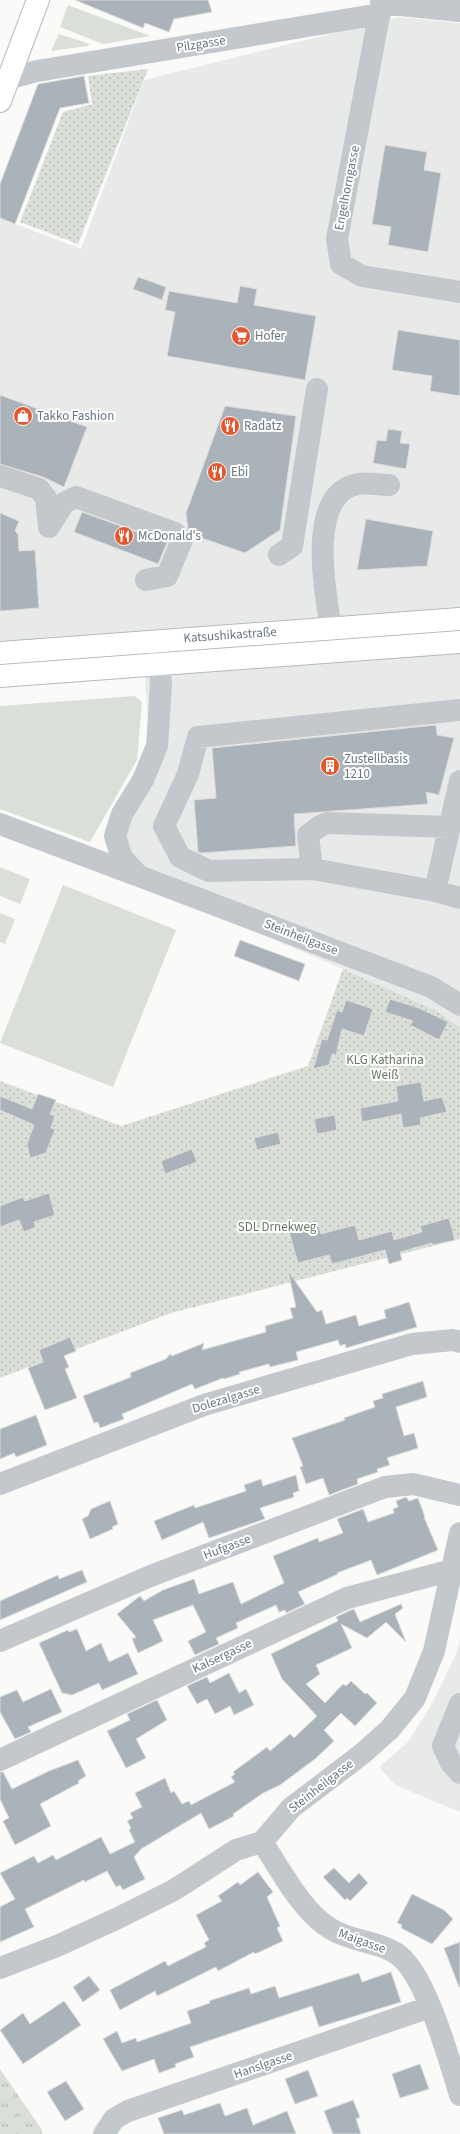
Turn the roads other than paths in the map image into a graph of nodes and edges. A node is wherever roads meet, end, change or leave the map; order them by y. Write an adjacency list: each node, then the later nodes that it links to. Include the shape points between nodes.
1 (38, 0): 4 (main road)
2 (381, 6): 3 (street, Pilzgasse); 4 (street, Pilzgasse, via 37,71); 6 (street, Engelhorngasse, via 337,239 341,264 362,276)
3 (460, 10)
4 (4, 81): 5 (main road)
5 (0, 101)
6 (460, 292)
7 (317, 389): 10 (street, via 292,546)
8 (0, 476): 11 (street, via 39,489 46,498 49,527 64,503 76,497 175,533 182,540 167,576)
9 (389, 485): 13 (street, via 358,484 340,492 327,514 322,543)
10 (279, 555)
11 (146, 580)
12 (460, 619): 13 (main road, Katsushikastraße)
13 (331, 628): 14 (main road, Katsushikastraße)
14 (157, 640): 16 (main road, Katsushikastraße); 17 (street, Steinheilgasse)
15 (460, 642): 17 (main road, Katsushikastraße)
16 (0, 653)
17 (160, 664): 18 (main road, Katsushikastraße); 24 (street, Steinheilgasse, via 162,685 157,746 143,780 122,814 115,836 122,858)
18 (0, 676)
19 (460, 710): 23 (street, via 198,737 188,774 164,826 180,857 209,871)
20 (460, 782): 22 (street)
21 (0, 824): 24 (street, Steinheilgasse)
22 (450, 827): 23 (street, via 327,823 308,835); 25 (street)
23 (312, 869): 25 (street)
24 (139, 876): 27 (street, Steinheilgasse, via 431,987)
25 (435, 891): 26 (street)
26 (460, 898)
27 (460, 1005)
28 (460, 1342): 29 (street, Dolezalgasse, via 453,1340 412,1344 204,1405)
29 (0, 1484)
30 (460, 1495): 33 (street, Hufgasse, via 413,1484 385,1487 153,1575)
31 (460, 1533): 32 (street, Steinheilgasse)
32 (452, 1570): 35 (street, Kalsergasse, via 347,1598); 37 (street, Steinheilgasse, via 434,1651 414,1698 390,1729 362,1754 291,1808)
33 (0, 1641)
34 (460, 1704): 36 (street, via 443,1746 451,1763)
35 (0, 1760)
36 (460, 1773)
37 (262, 1842): 38 (street, via 236,1850 174,1890 118,1918); 39 (street, Maigasse, via 310,1912 331,1930 386,1948 402,1958 417,1977)
38 (0, 1968)
39 (430, 2007): 40 (street, Maigasse); 41 (street, Hanslgasse, via 128,2111 114,2119)
40 (458, 2085)
41 (104, 2134)

